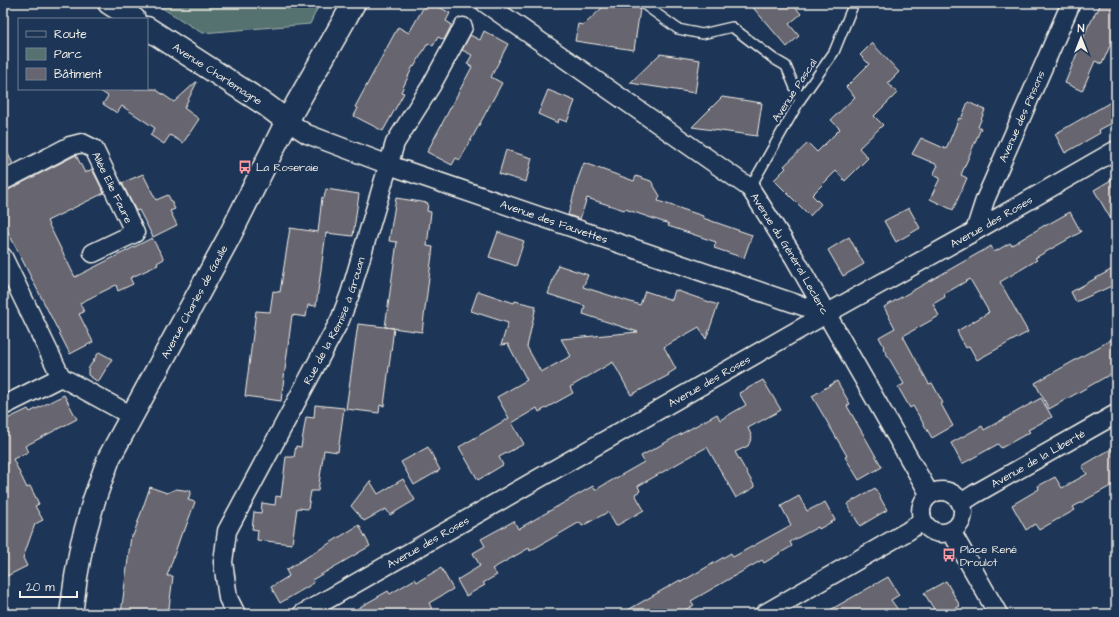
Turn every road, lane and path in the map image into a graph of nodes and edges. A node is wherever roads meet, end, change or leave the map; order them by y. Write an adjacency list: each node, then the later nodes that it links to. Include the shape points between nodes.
1 (109, 3): 7 (street)
2 (354, 3): 11 (street, Avenue Charles de Gaulle)
3 (485, 3): 15 (street, Avenue du Général Leclerc)
4 (642, 3): 10 (lane, via 678,29 702,34 732,27 786,66)
5 (854, 3): 10 (lane, Avenue Pascal, via 834,52)
6 (1071, 3): 16 (street, Avenue des Pinsons, via 985,200)
7 (132, 18)
8 (463, 27): 13 (street, Rue de la Remise à Grouan, via 432,86 395,143)
9 (148, 29): 11 (street, Avenue Charlemagne)
10 (800, 100): 15 (lane, Avenue Pascal)
11 (287, 121): 13 (street, Avenue des Fauvettes, via 307,134); 23 (street, Avenue Charles de Gaulle, via 228,238)
12 (1116, 150): 16 (street, Avenue des Roses)
13 (389, 166): 19 (street, Avenue des Fauvettes); 29 (street, Rue de la Remise à Grouan, via 340,320 227,531 223,562 228,598)
14 (3, 181): 17 (street, Allée Elie Faure, via 70,146 82,143 94,149 135,233)
15 (750, 188): 19 (street, Avenue du Général Leclerc, via 794,257)
16 (975, 231): 19 (street, Avenue des Roses)
17 (93, 253)
18 (3, 256): 20 (street)
19 (826, 314): 24 (street, Avenue du Général Leclerc); 30 (street, Avenue des Roses)
20 (61, 377): 21 (street); 23 (street)
21 (3, 406)
22 (1116, 414): 25 (street, Avenue de la Liberté)
23 (132, 416): 28 (street, Avenue Charles de Gaulle, via 109,458 94,500 82,543)
24 (930, 495): 25 (street, via 943,491 956,497); 26 (street, via 922,506)
25 (961, 503): 27 (street, via 961,522)
26 (922, 521): 27 (street, via 931,531); 31 (street)
27 (951, 531): 32 (street)
28 (71, 614)
29 (236, 614)
30 (302, 614)
31 (764, 614)
32 (998, 614)

